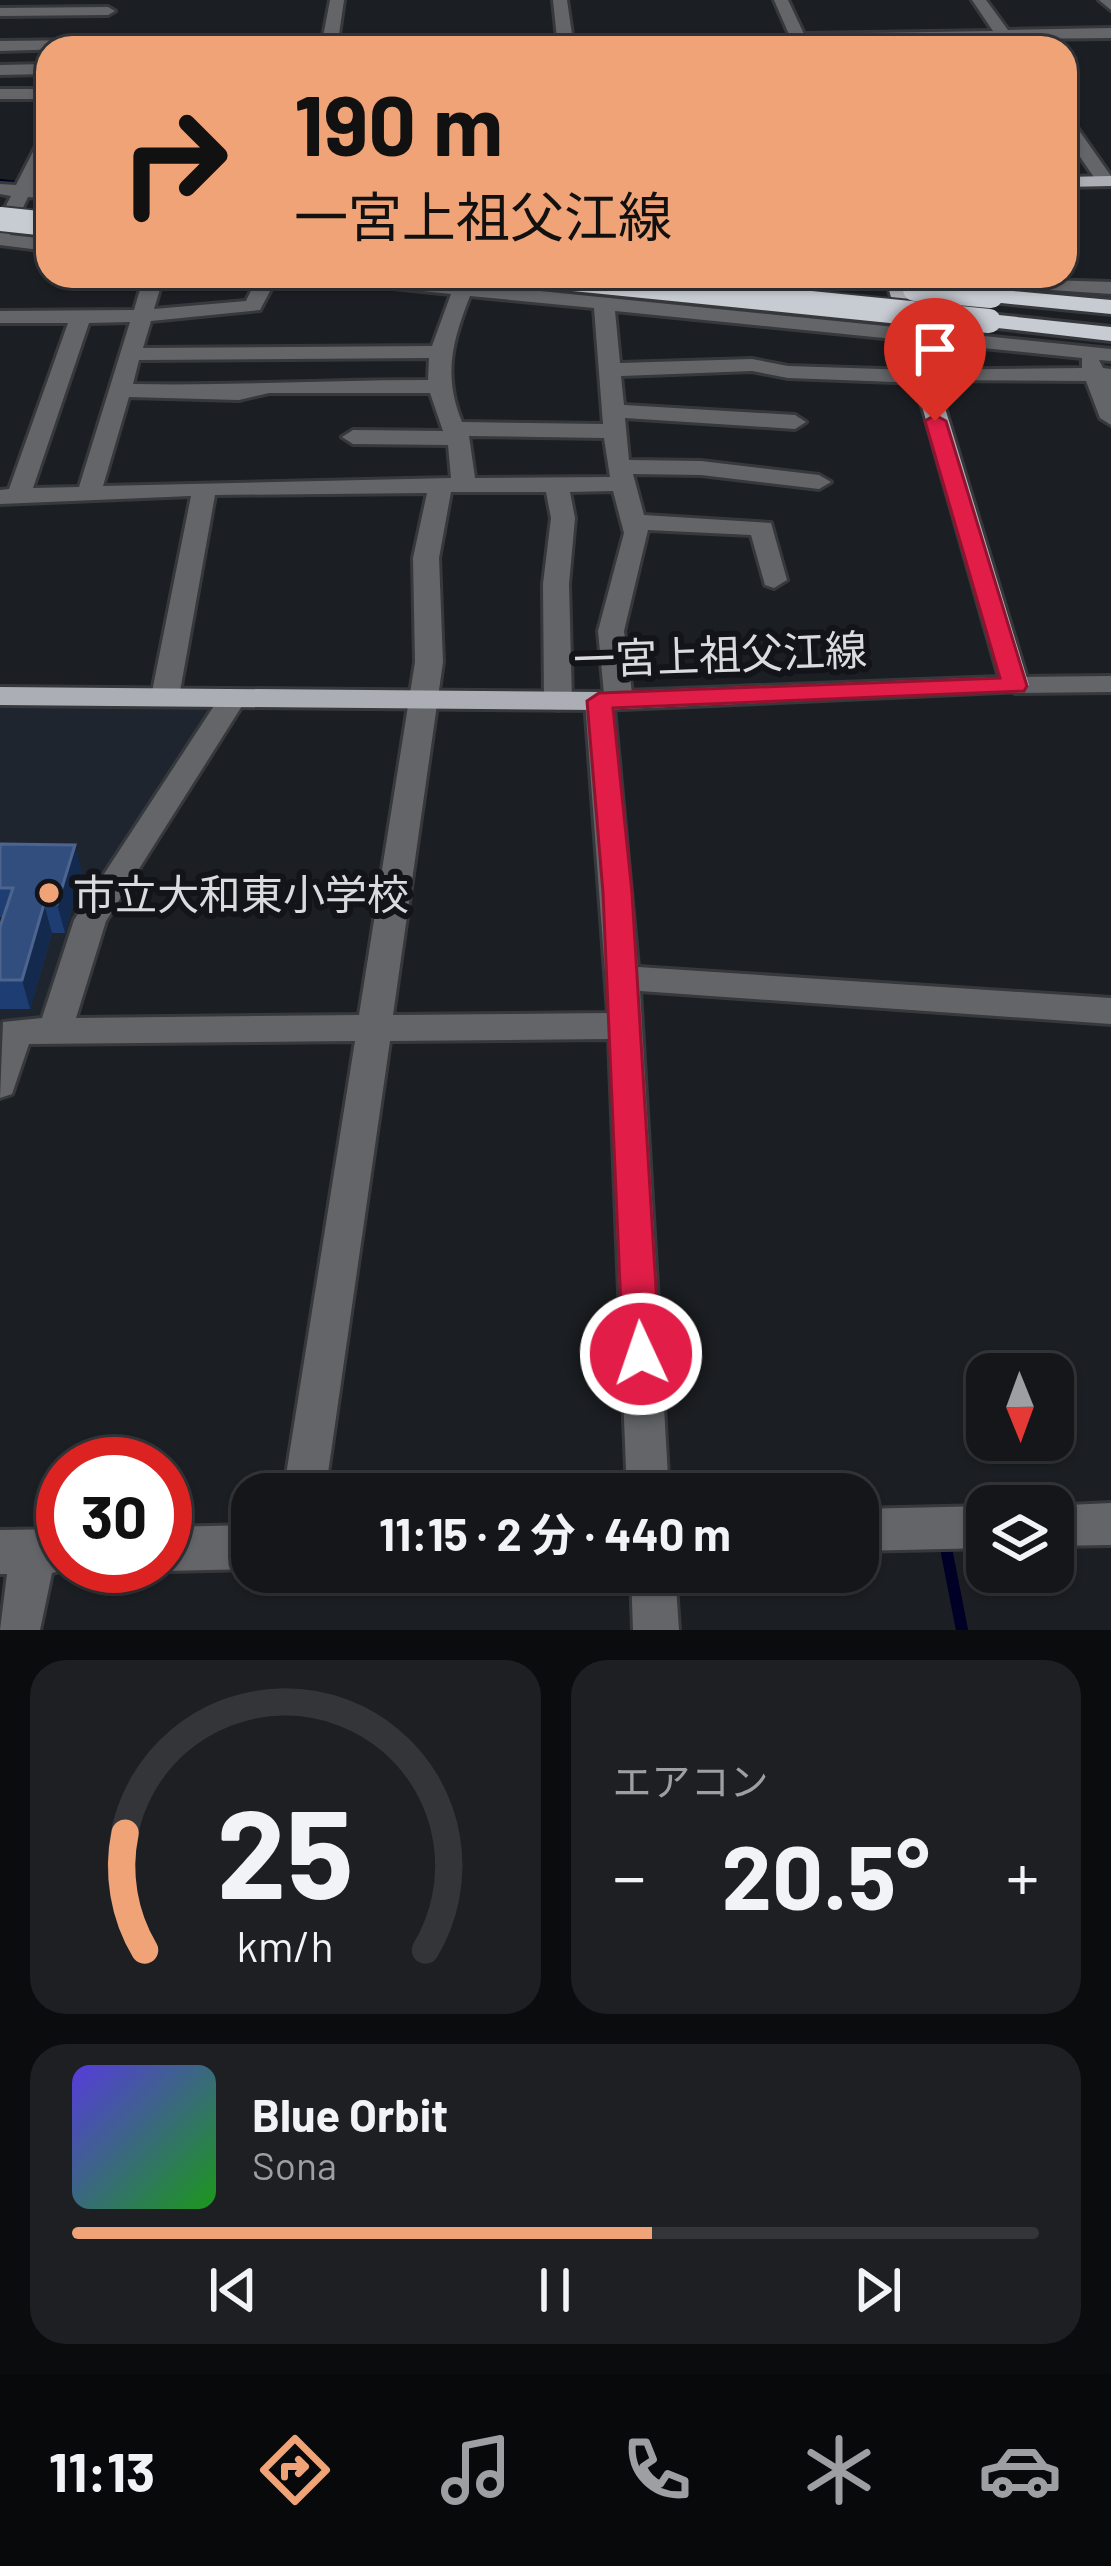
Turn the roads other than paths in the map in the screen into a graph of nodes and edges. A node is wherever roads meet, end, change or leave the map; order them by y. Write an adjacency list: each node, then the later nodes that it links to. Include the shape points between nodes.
1 (337, 0): 10 (street)
2 (560, 0): 11 (street)
3 (781, 0): 12 (street)
4 (979, 0): 13 (street)
5 (111, 6): 7 (street); 9 (street)
6 (0, 12): 7 (street)
7 (33, 12): 15 (street)
8 (1111, 33): 14 (street)
9 (96, 36)
10 (331, 36)
11 (564, 36)
12 (797, 36)
13 (1004, 36)
14 (1077, 36)
15 (7, 46)
16 (36, 69): 17 (street)
17 (0, 70)
18 (0, 94): 19 (street)
19 (36, 94)
20 (1077, 139): 23 (street)
21 (36, 166): 25 (street)
22 (1077, 182): 23 (main road)
23 (1109, 182)
24 (0, 189): 25 (street)
25 (24, 191): 26 (street); 31 (street)
26 (36, 192)
27 (0, 206): 28 (highway)
28 (36, 210)
29 (0, 219): 30 (highway, bridge)
30 (36, 223)
31 (0, 237): 32 (street)
32 (36, 243)
33 (1077, 283): 42 (street)
34 (150, 288): 48 (street)
35 (262, 288): 48 (street, via 253,306)
36 (453, 288): 43 (street)
37 (700, 288): 50 (highway, bridge)
38 (706, 288): 45 (highway, bridge)
39 (860, 288): 45 (highway, bridge)
40 (876, 288): 46 (highway, bridge)
41 (898, 288): 51 (main road)
42 (1111, 288)
43 (463, 289): 44 (street); 52 (street)
44 (604, 303): 51 (street); 56 (street)
45 (990, 309): 46 (highway); 50 (highway)
46 (1111, 309)
47 (81, 316): 48 (street); 49 (street); 71 (street)
48 (142, 316): 53 (street)
49 (0, 317)
50 (1111, 331)
51 (909, 332): 55 (street); 57 (main road)
52 (442, 352): 53 (street); 58 (street)
53 (130, 354): 59 (street)
54 (1111, 355): 55 (street)
55 (1097, 368): 57 (street); 60 (street)
56 (609, 370): 57 (street, via 752,365); 61 (street)
57 (922, 375): 75 (main road)
58 (439, 387): 59 (street); 63 (street)
59 (120, 390): 70 (street)
60 (1111, 418)
61 (614, 421): 62 (street); 63 (street); 65 (street)
62 (795, 422)
63 (458, 434): 64 (street); 68 (street)
64 (352, 437)
65 (621, 476): 66 (street, via 700,468); 67 (street); 72 (street)
66 (819, 482)
67 (556, 483): 68 (street); 80 (street, via 563,518)
68 (452, 484): 69 (street); 79 (street, via 426,558)
69 (204, 488): 70 (street); 77 (street)
70 (89, 493): 71 (street)
71 (9, 497)
72 (633, 522): 73 (street, via 762,528); 81 (street, via 634,555 611,631)
73 (774, 580)
74 (1111, 684): 75 (street)
75 (1015, 686): 81 (main road, 一宮上祖父江線)
76 (0, 696): 77 (main road, 一宮上祖父江線)
77 (165, 698): 78 (main road, 一宮上祖父江線)
78 (232, 698): 79 (main road, 一宮上祖父江線); 86 (street, via 90,920)
79 (424, 700): 80 (main road, 一宮上祖父江線); 84 (street)
80 (558, 700): 81 (main road, 一宮上祖父江線)
81 (609, 701): 82 (street)
82 (622, 978): 83 (street); 85 (street)
83 (1111, 1011)
84 (375, 1026): 85 (street); 86 (street); 88 (street)
85 (626, 1026): 89 (street)
86 (55, 1030): 87 (street, via 15,1031)
87 (0, 1084)
88 (307, 1473)
89 (647, 1473)
90 (1111, 1524): 91 (street)
91 (1074, 1525)
92 (966, 1527): 93 (street)
93 (879, 1530)
94 (231, 1547): 95 (street)
95 (192, 1548)
96 (32, 1551): 98 (street)
97 (653, 1593): 99 (street)
98 (17, 1630)
99 (656, 1630)

